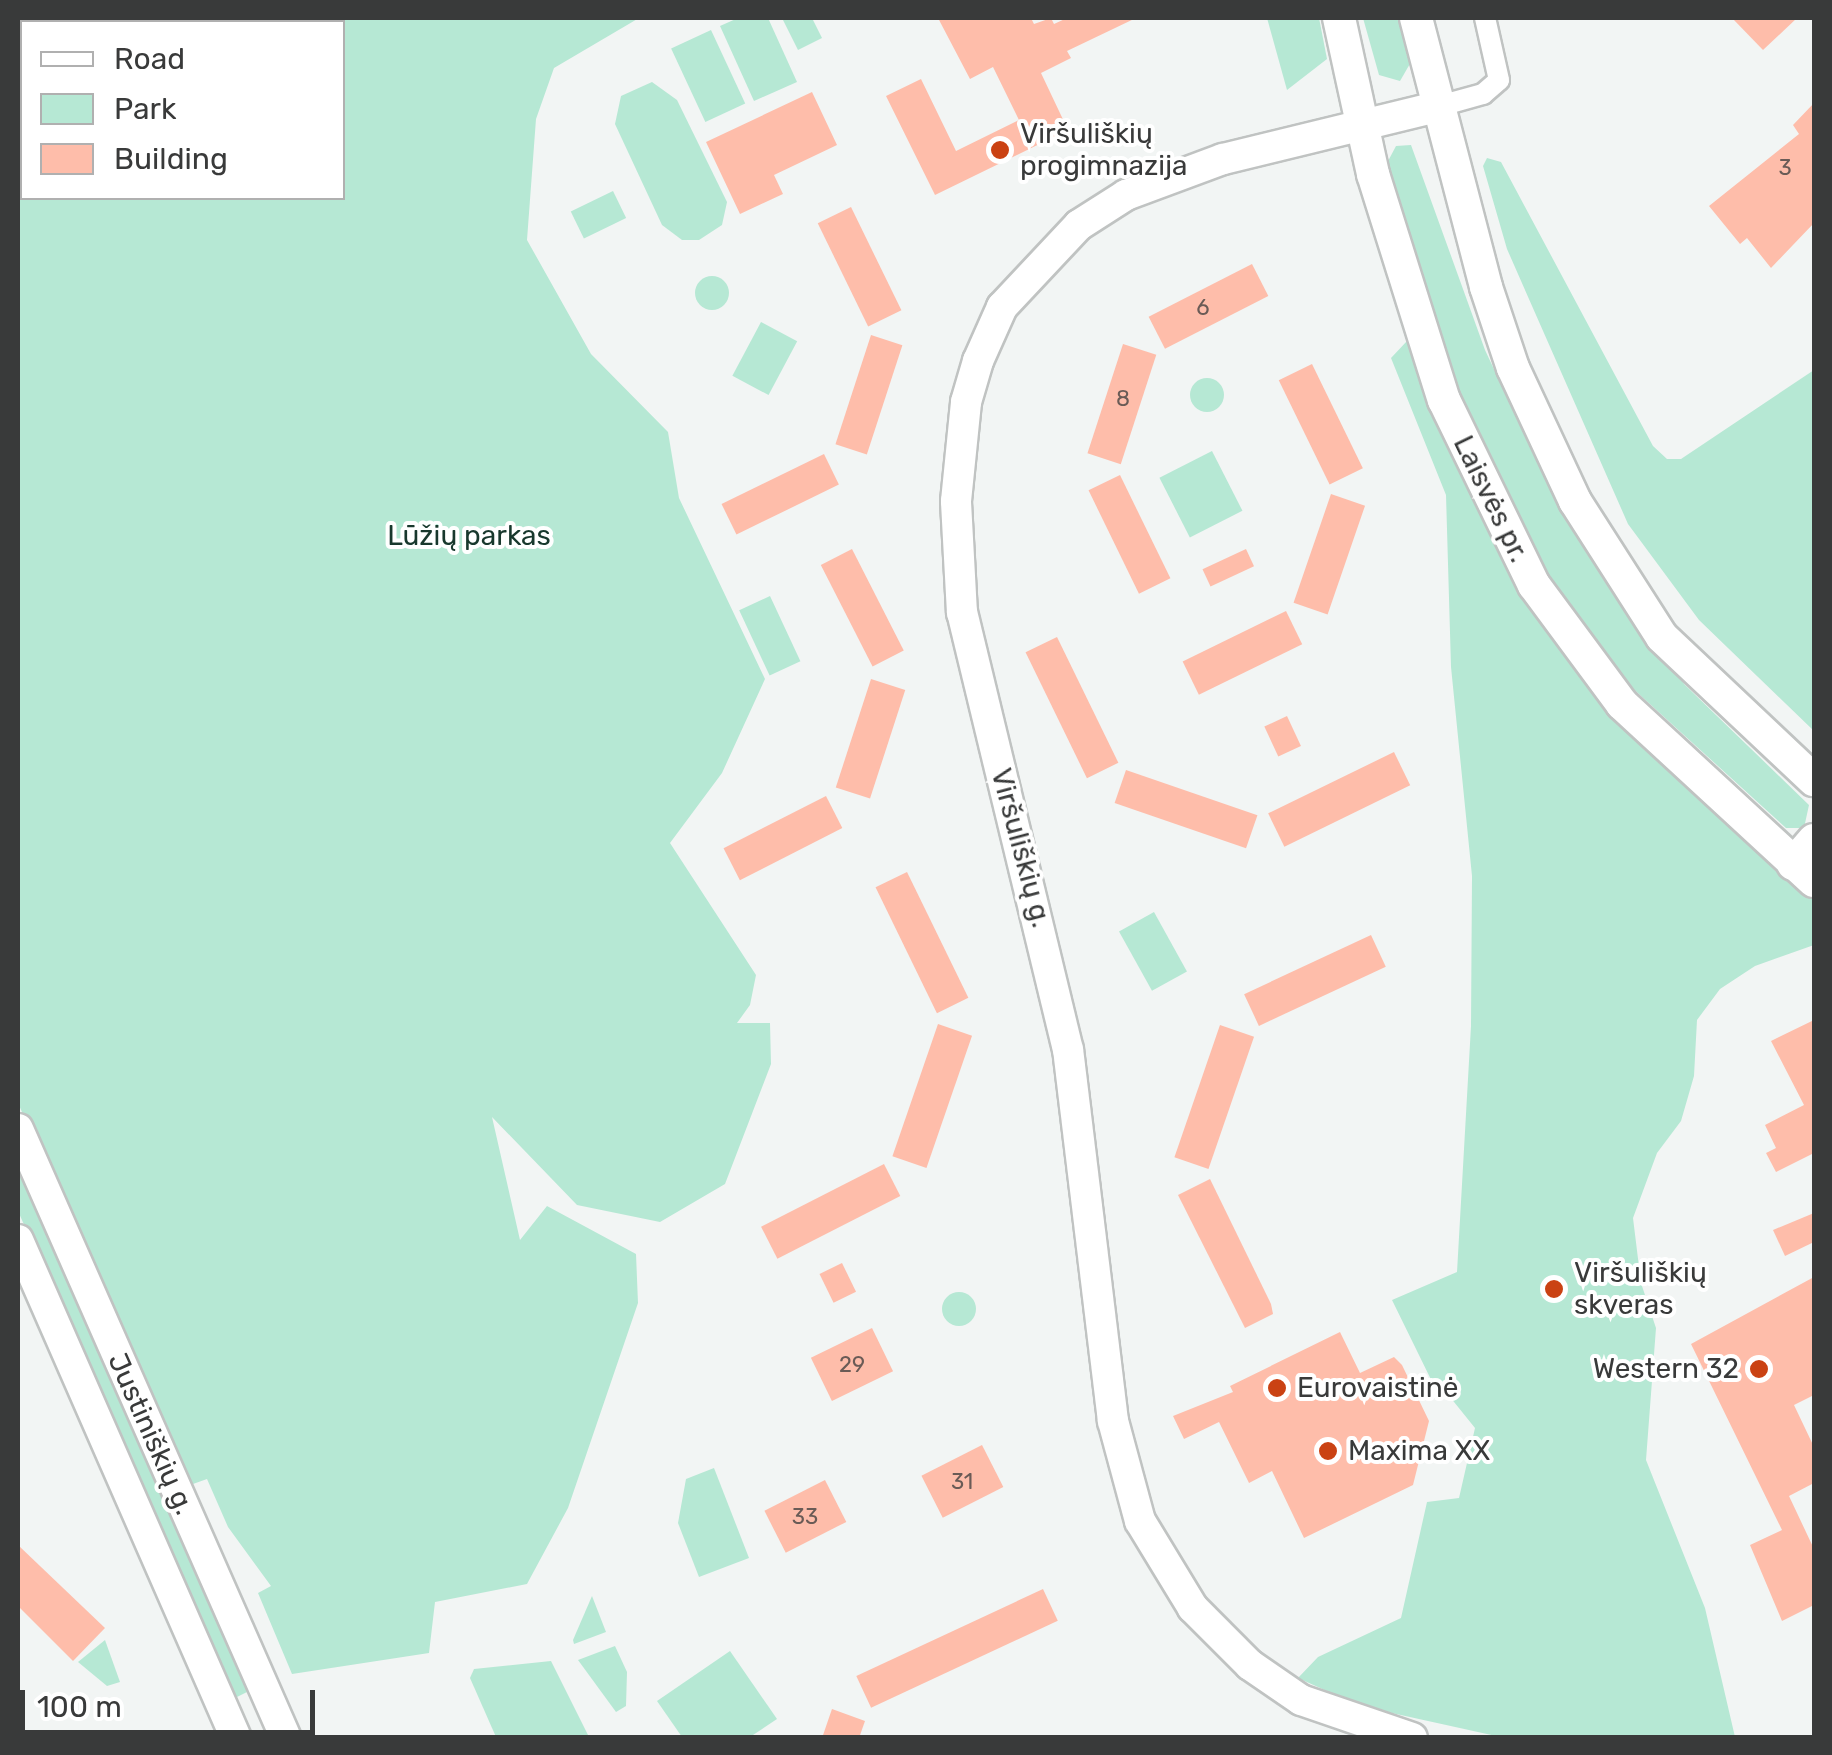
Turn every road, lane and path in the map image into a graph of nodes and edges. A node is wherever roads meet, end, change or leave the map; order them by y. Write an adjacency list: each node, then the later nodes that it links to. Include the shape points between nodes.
1 (1339, 18): 5 (main road, Laisvės pr.)
2 (1416, 18): 4 (main road)
3 (1485, 18): 4 (street, via 1499,80 1483,94)
4 (1436, 107): 5 (main road, Viršuliškių g.); 6 (main road, via 1508,352 1574,501 1662,636)
5 (1363, 126): 7 (main road, Laisvės pr., via 1400,271 1444,400 1534,585 1622,704); 12 (main road, Viršuliškių g., via 1164,179 1104,208 1049,252 1002,307 978,362 958,456 956,552 975,679 1025,854 1068,1050 1113,1421 1140,1521 1194,1608 1250,1665 1301,1700)
6 (1814, 780)
7 (1807, 862)
8 (18, 1129): 10 (main road, Justiniškių g.)
9 (18, 1240): 11 (main road, Justiniškių g.)
10 (285, 1737)
11 (236, 1738)
12 (1412, 1738)

